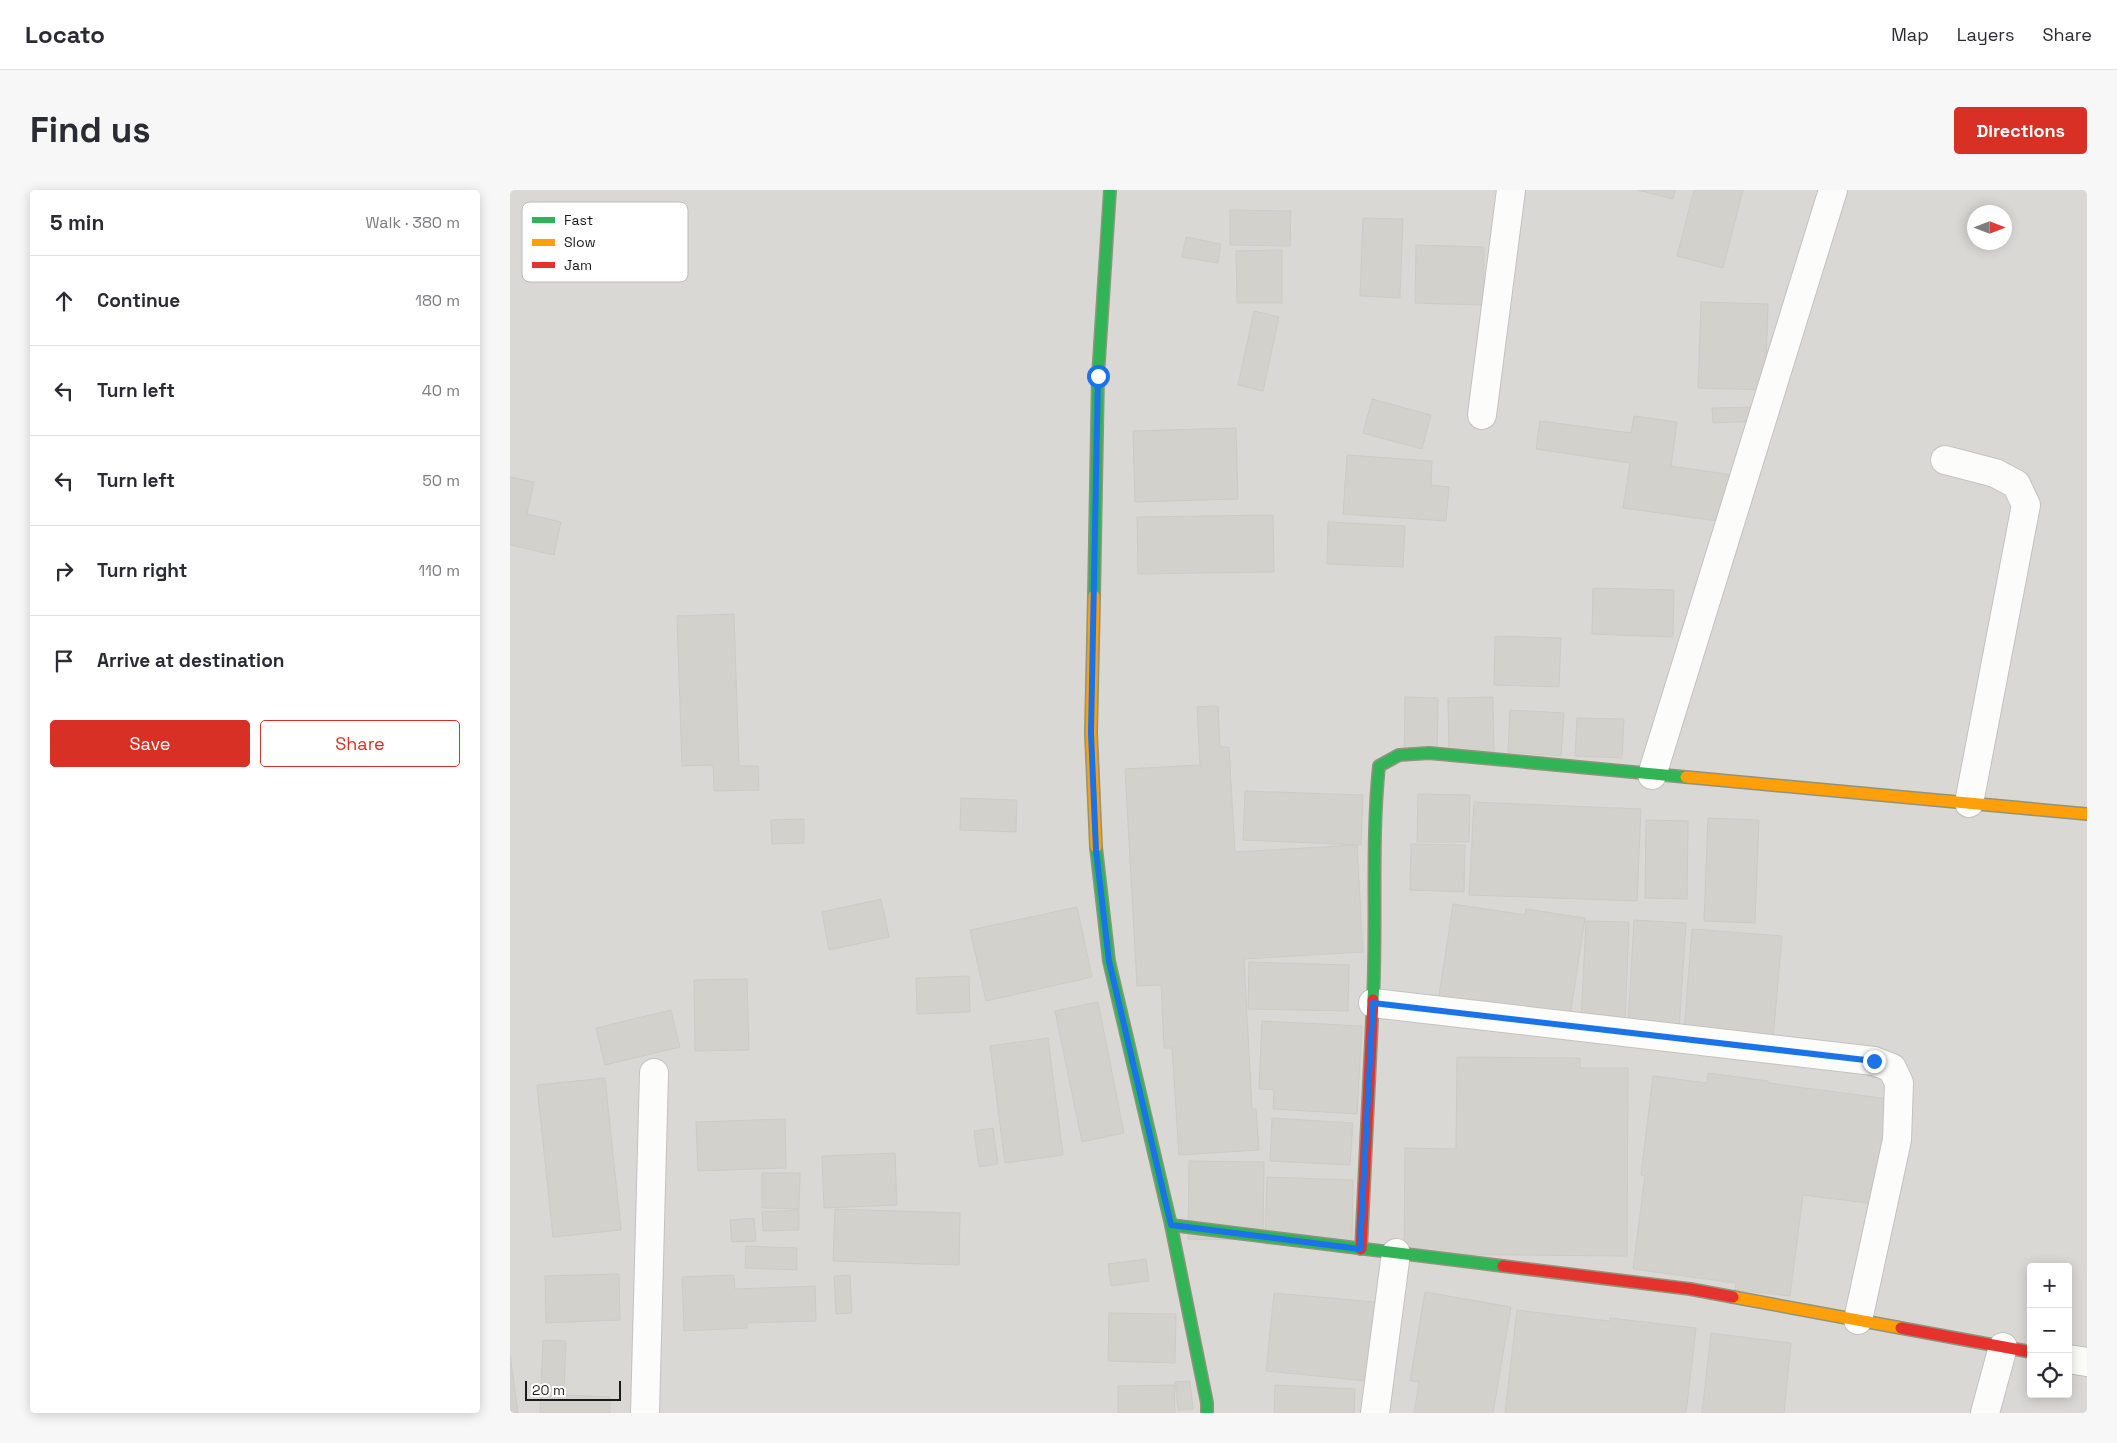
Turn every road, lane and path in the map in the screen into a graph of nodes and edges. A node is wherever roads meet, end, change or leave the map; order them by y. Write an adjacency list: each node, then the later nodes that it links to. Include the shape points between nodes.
1 (1110, 190): 11 (street, via 1098,376 1091,733 1096,850 1109,961)
2 (1511, 190): 4 (street)
3 (1832, 190): 6 (street)
4 (1482, 415)
5 (1945, 460): 7 (street, via 1994,473 2016,484 2026,506)
6 (1652, 775): 7 (street); 9 (street, via 1429,753 1399,755 1379,766 1375,804)
7 (1969, 803): 8 (street)
8 (2087, 814)
9 (1373, 1003): 12 (street); 14 (street, via 1874,1061 1892,1068 1899,1083 1897,1140)
10 (654, 1073): 19 (street)
11 (1171, 1225): 12 (street); 20 (street)
12 (1360, 1249): 13 (street)
13 (1396, 1253): 14 (street, via 1690,1289); 21 (street)
14 (1858, 1320): 15 (street)
15 (2003, 1347): 16 (street); 22 (street)
16 (2027, 1351)
17 (2072, 1360): 18 (street)
18 (2087, 1362)
19 (645, 1413)
20 (1207, 1413)
21 (1375, 1413)
22 (1986, 1413)

